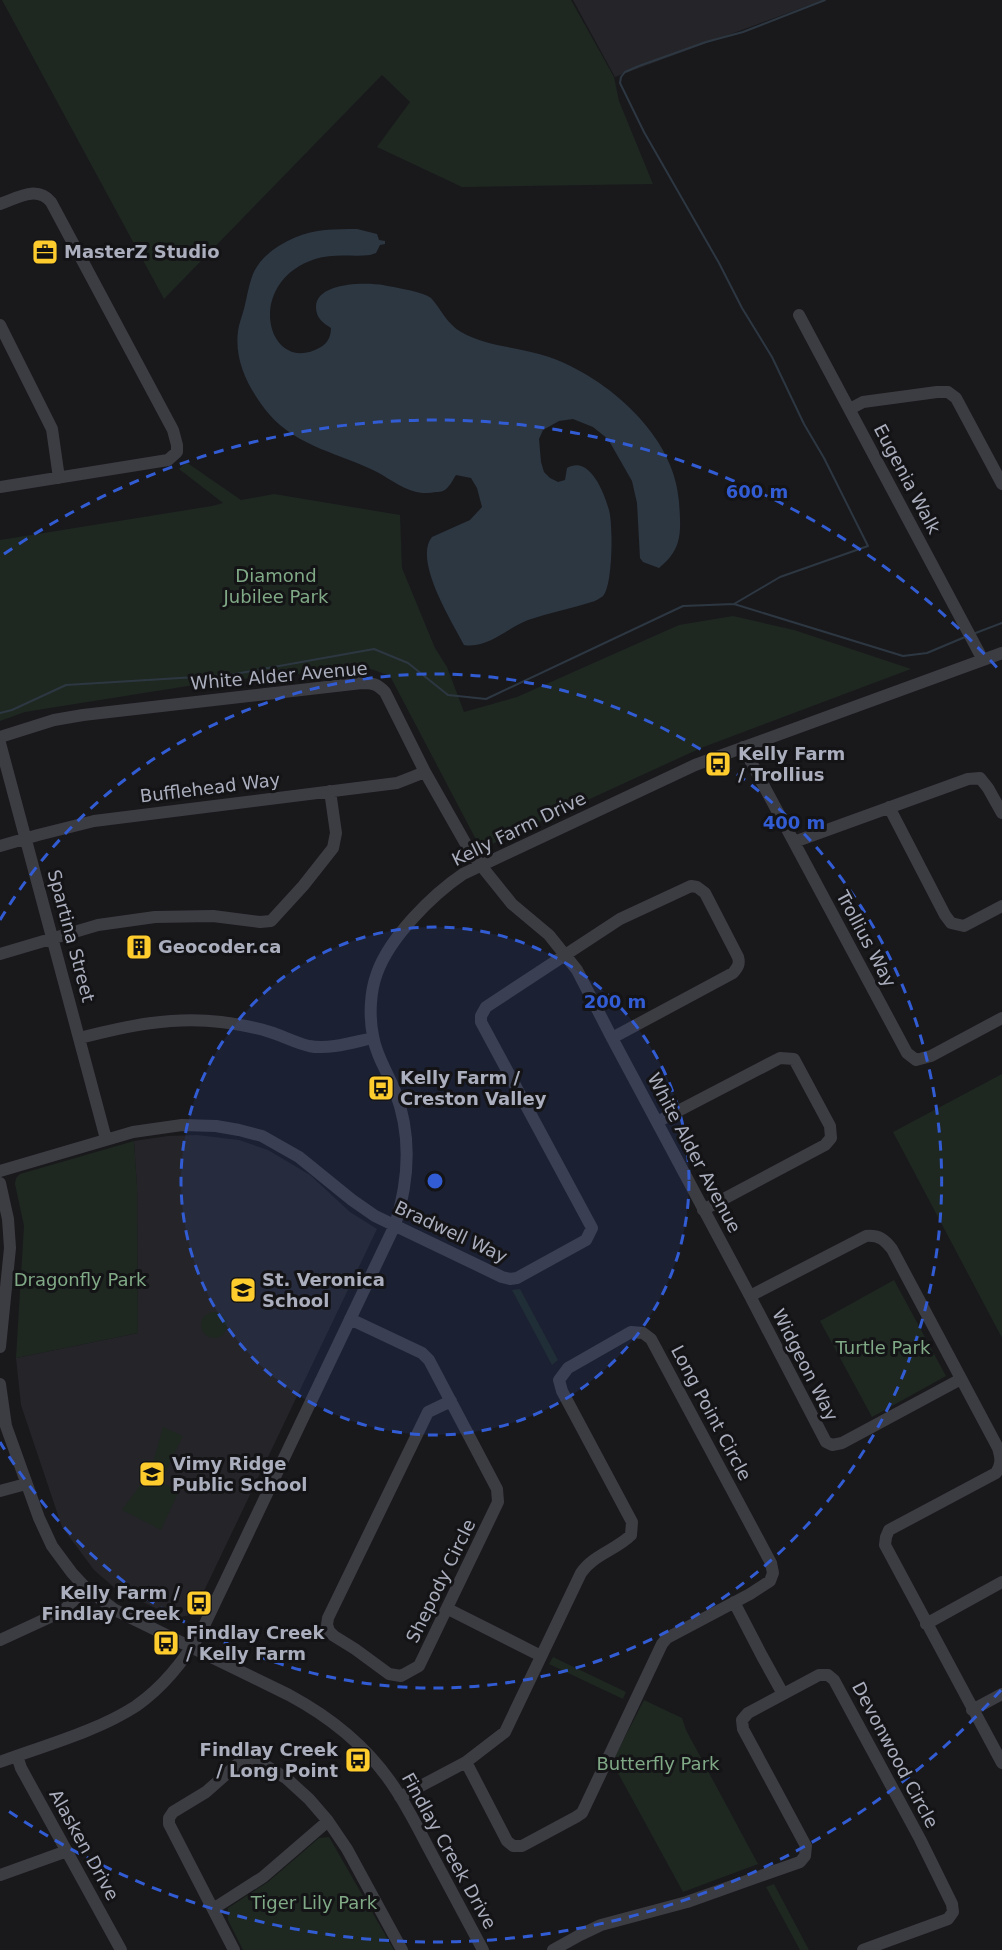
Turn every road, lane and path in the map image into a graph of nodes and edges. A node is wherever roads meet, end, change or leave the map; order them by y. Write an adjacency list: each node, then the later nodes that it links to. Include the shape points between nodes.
1 (0, 204): 5 (street, via 38,193 51,202 173,430 177,445 177,452 168,460)
2 (799, 315): 4 (street, Eugenia Walk)
3 (0, 325): 5 (street, via 52,429)
4 (850, 409): 6 (street, via 863,402 948,392 956,398); 9 (street, Eugenia Walk)
5 (59, 478): 7 (street)
6 (1002, 484)
7 (0, 488)
8 (1002, 653): 9 (street, Kelly Farm Drive)
9 (982, 660): 12 (street, Kelly Farm Drive)
10 (0, 737): 13 (street, White Alder Avenue, via 75,716 372,683 385,692)
11 (0, 743): 17 (street, Spartina Street)
12 (743, 747): 18 (street, Trollius Way); 20 (street, Kelly Farm Drive, via 695,765)
13 (425, 772): 14 (street, Bufflehead Way, via 403,782); 20 (street, White Alder Avenue)
14 (330, 791): 17 (street, Bufflehead Way, via 93,821); 22 (street, via 336,833 333,848 271,921 155,916 98,925)
15 (889, 807): 16 (street, via 980,778); 18 (street); 21 (street, via 951,923 964,926)
16 (1002, 813)
17 (24, 838): 19 (street, Bufflehead Way); 22 (street, Spartina Street)
18 (794, 842): 25 (street, Trollius Way, via 907,1053 916,1060 931,1056)
19 (0, 846)
20 (480, 866): 24 (street, White Alder Avenue, via 512,904); 27 (street, Kelly Farm Drive, via 438,892 385,956 372,991)
21 (1002, 906)
22 (53, 938): 23 (street); 26 (street, Spartina Street)
23 (0, 954)
24 (566, 955): 28 (street, White Alder Avenue); 28 (street, via 620,919 691,886 705,893 738,957 738,967); 34 (street, Bradwell Way, via 486,1007 481,1016 591,1224 590,1235 510,1279)
25 (1002, 1018)
26 (80, 1038): 27 (street, via 143,1023 180,1020 249,1026 309,1046); 30 (street, Spartina Street)
27 (373, 1038): 34 (street, Kelly Farm Drive, via 400,1105 406,1140 406,1176)
28 (612, 1038): 29 (street, White Alder Avenue)
29 (657, 1122): 33 (street, White Alder Avenue); 33 (street, via 788,1057 794,1059 830,1126 831,1138 825,1145)
30 (106, 1139): 31 (street, Bradwell Way); 34 (street, Bradwell Way, via 182,1125 216,1126 262,1136 299,1157 375,1216)
31 (0, 1171)
32 (0, 1183): 37 (street, via 10,1248)
33 (703, 1210): 35 (street, White Alder Avenue)
34 (395, 1225): 36 (street, Kelly Farm Drive)
35 (750, 1296): 38 (street, via 855,1241 875,1235 892,1249); 38 (street, Widgeon Way, via 821,1436 832,1445)
36 (350, 1319): 40 (street, Shepody Circle, via 422,1353); 49 (street, Kelly Farm Drive)
37 (0, 1347)
38 (961, 1378): 47 (street, via 998,1448 1000,1467 987,1479 890,1530 886,1537 888,1552)
39 (0, 1384): 41 (street, Findlay Creek Drive, via 6,1426)
40 (451, 1401): 46 (street, Shepody Circle, via 498,1489 498,1502); 46 (street, Shepody Circle, via 429,1412 327,1625 334,1636 389,1674 401,1676 420,1666)
41 (26, 1484): 42 (street); 44 (street, Findlay Creek Drive, via 52,1546)
42 (0, 1491)
43 (1002, 1582): 47 (street)
44 (86, 1588): 48 (street, via 63,1611); 49 (street, Findlay Creek Drive, via 115,1610)
45 (734, 1602): 50 (street, Long Point Circle, via 770,1581 771,1563 651,1339 631,1332 568,1368 559,1380 632,1522 632,1535 588,1563); 51 (street); 56 (street, Long Point Circle, via 662,1644 582,1813 576,1817 513,1846)
46 (448, 1609): 50 (street)
47 (926, 1624): 53 (street)
48 (0, 1640)
49 (192, 1648): 54 (street, Kelly Farm Drive, via 158,1687 133,1707); 58 (street, Findlay Creek Drive, via 316,1710 368,1755)
50 (541, 1656): 56 (street, Long Point Circle, via 505,1732)
51 (783, 1694): 63 (street, Devonwood Circle, via 748,1713 742,1720 743,1729 806,1846 806,1856 800,1862 687,1902 601,1926); 68 (street, Devonwood Circle, via 819,1675 834,1680 952,1904 953,1912 948,1919)
52 (1002, 1694): 53 (street)
53 (972, 1710): 57 (street)
54 (16, 1756): 55 (street, Kelly Farm Drive); 60 (street, Alasken Drive)
55 (0, 1762)
56 (465, 1762): 58 (street, Long Point Circle)
57 (1002, 1763)
58 (400, 1797): 67 (street, Findlay Creek Drive)
59 (328, 1821): 62 (street, via 263,1877); 62 (street, via 286,1778 251,1757 173,1812 170,1829); 66 (street)
60 (67, 1851): 61 (street); 64 (street, Alasken Drive)
61 (0, 1875)
62 (213, 1910): 65 (street)
63 (560, 1948)
64 (121, 1950)
65 (234, 1950)
66 (402, 1950)
67 (483, 1950)
68 (863, 1950)

